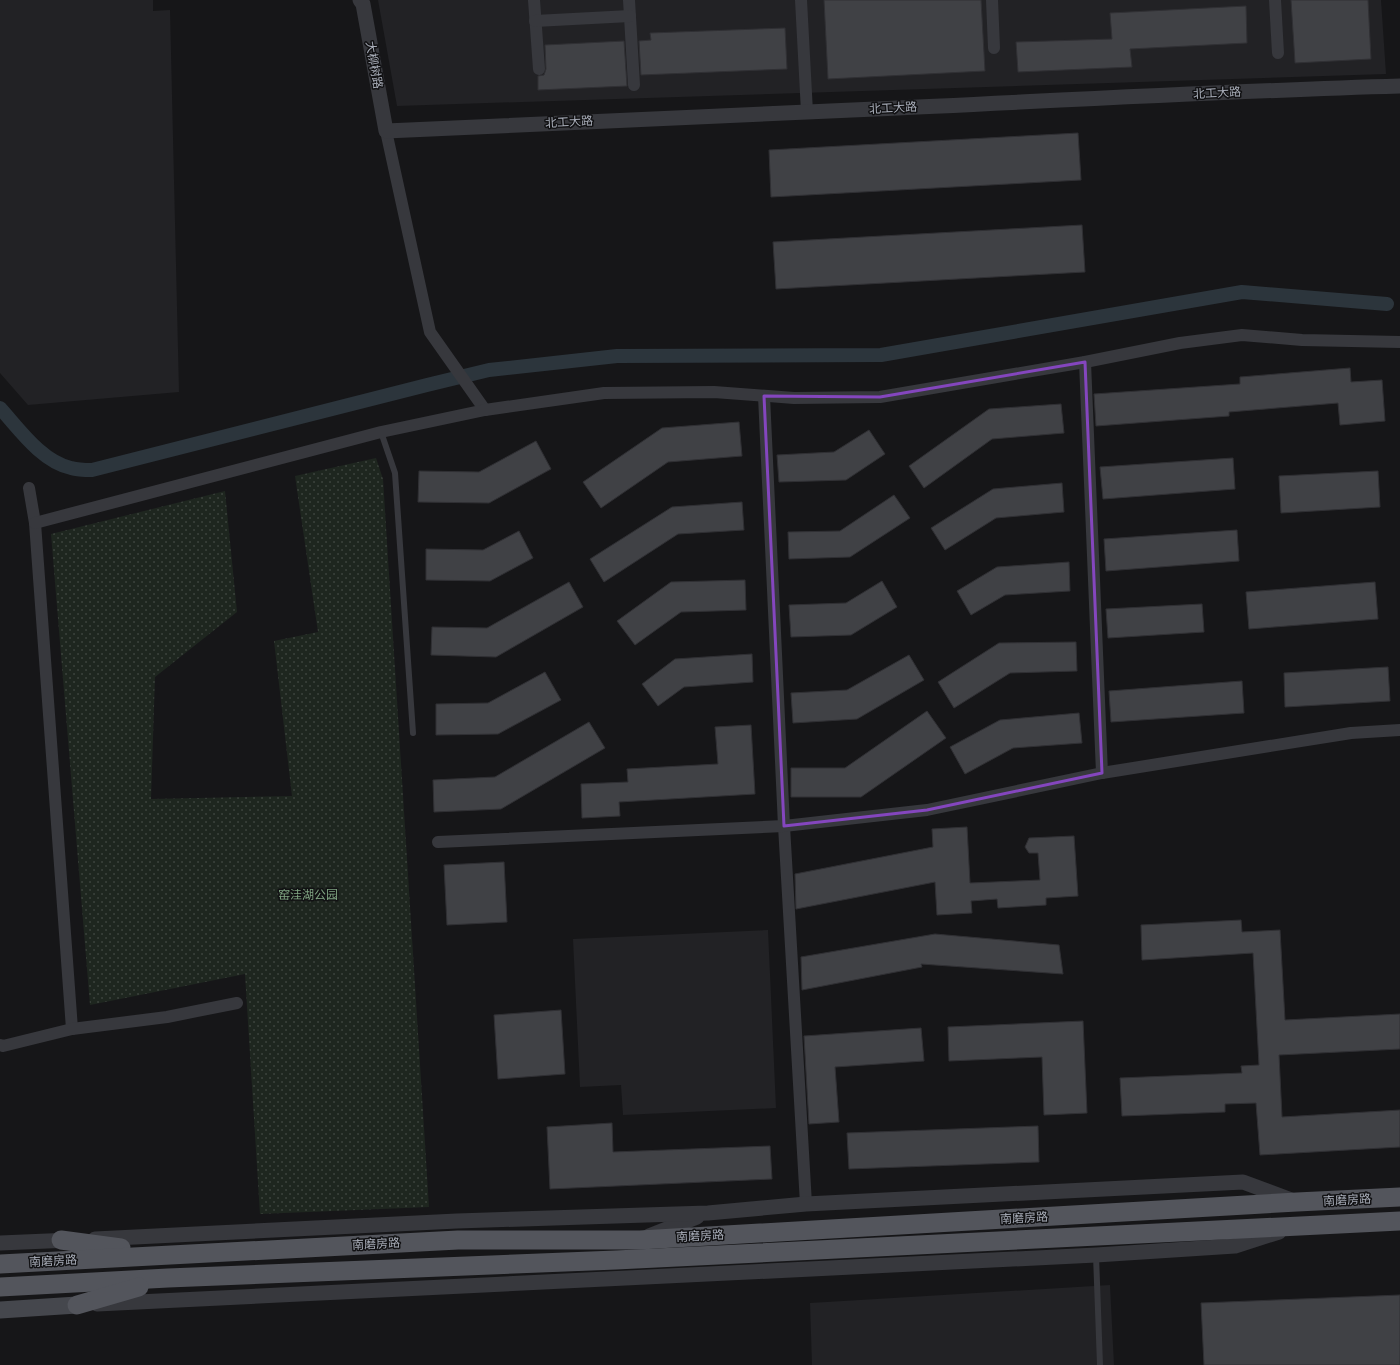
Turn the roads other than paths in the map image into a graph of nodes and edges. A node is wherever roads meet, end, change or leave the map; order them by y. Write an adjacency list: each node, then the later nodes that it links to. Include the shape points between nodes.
1 (360, 0): 15 (street, 大柳树路, via 363,4)
2 (534, 0): 8 (street)
3 (629, 0): 7 (street)
4 (801, 0): 14 (street)
5 (992, 0): 9 (street)
6 (1275, 0): 10 (street)
7 (630, 16): 8 (street); 12 (street)
8 (535, 21): 11 (street)
9 (994, 48)
10 (1278, 53)
11 (539, 69)
12 (634, 85)
13 (1400, 86): 14 (street, 北工大路)
14 (807, 112): 15 (street, 北工大路)
15 (386, 131): 19 (street, via 430,332)
16 (1400, 342): 17 (street, via 1302,340 1242,335 1180,343)
17 (1085, 362): 18 (street, via 880,397); 25 (street)
18 (764, 396): 19 (street, via 714,392 604,394); 26 (street)
19 (485, 410): 20 (street)
20 (381, 432): 22 (street); 24 (lane, via 395,474)
21 (30, 488): 22 (street)
22 (35, 522): 29 (street)
23 (1400, 730): 25 (street, via 1351,733)
24 (413, 733)
25 (1102, 773): 26 (street, via 927,810)
26 (784, 826): 27 (street); 33 (street)
27 (438, 842)
28 (237, 1003): 29 (street, via 167,1017)
29 (72, 1029): 30 (street)
30 (0, 1045)
31 (1400, 1197): 32 (main road, 南磨房路)
32 (1297, 1202): 33 (street, via 1243,1182); 38 (main road, 南磨房路)
33 (806, 1204): 34 (street)
34 (708, 1213): 37 (street, via 449,1221); 38 (street)
35 (1400, 1222): 36 (main road, 南磨房路)
36 (1295, 1227): 41 (street, via 1235,1246); 42 (main road, 南磨房路)
37 (61, 1240): 39 (street); 40 (main road)
38 (640, 1240): 40 (main road, 南磨房路, via 458,1240)
39 (0, 1243)
40 (166, 1254): 43 (main road, 南磨房路)
41 (1096, 1255): 44 (street); 49 (lane)
42 (616, 1260): 44 (street); 45 (main road, 南磨房路)
43 (0, 1264)
44 (707, 1273): 47 (street)
45 (168, 1278): 46 (main road, 南磨房路); 47 (main road)
46 (0, 1287)
47 (77, 1305): 48 (main road)
48 (0, 1310)
49 (1100, 1365)

